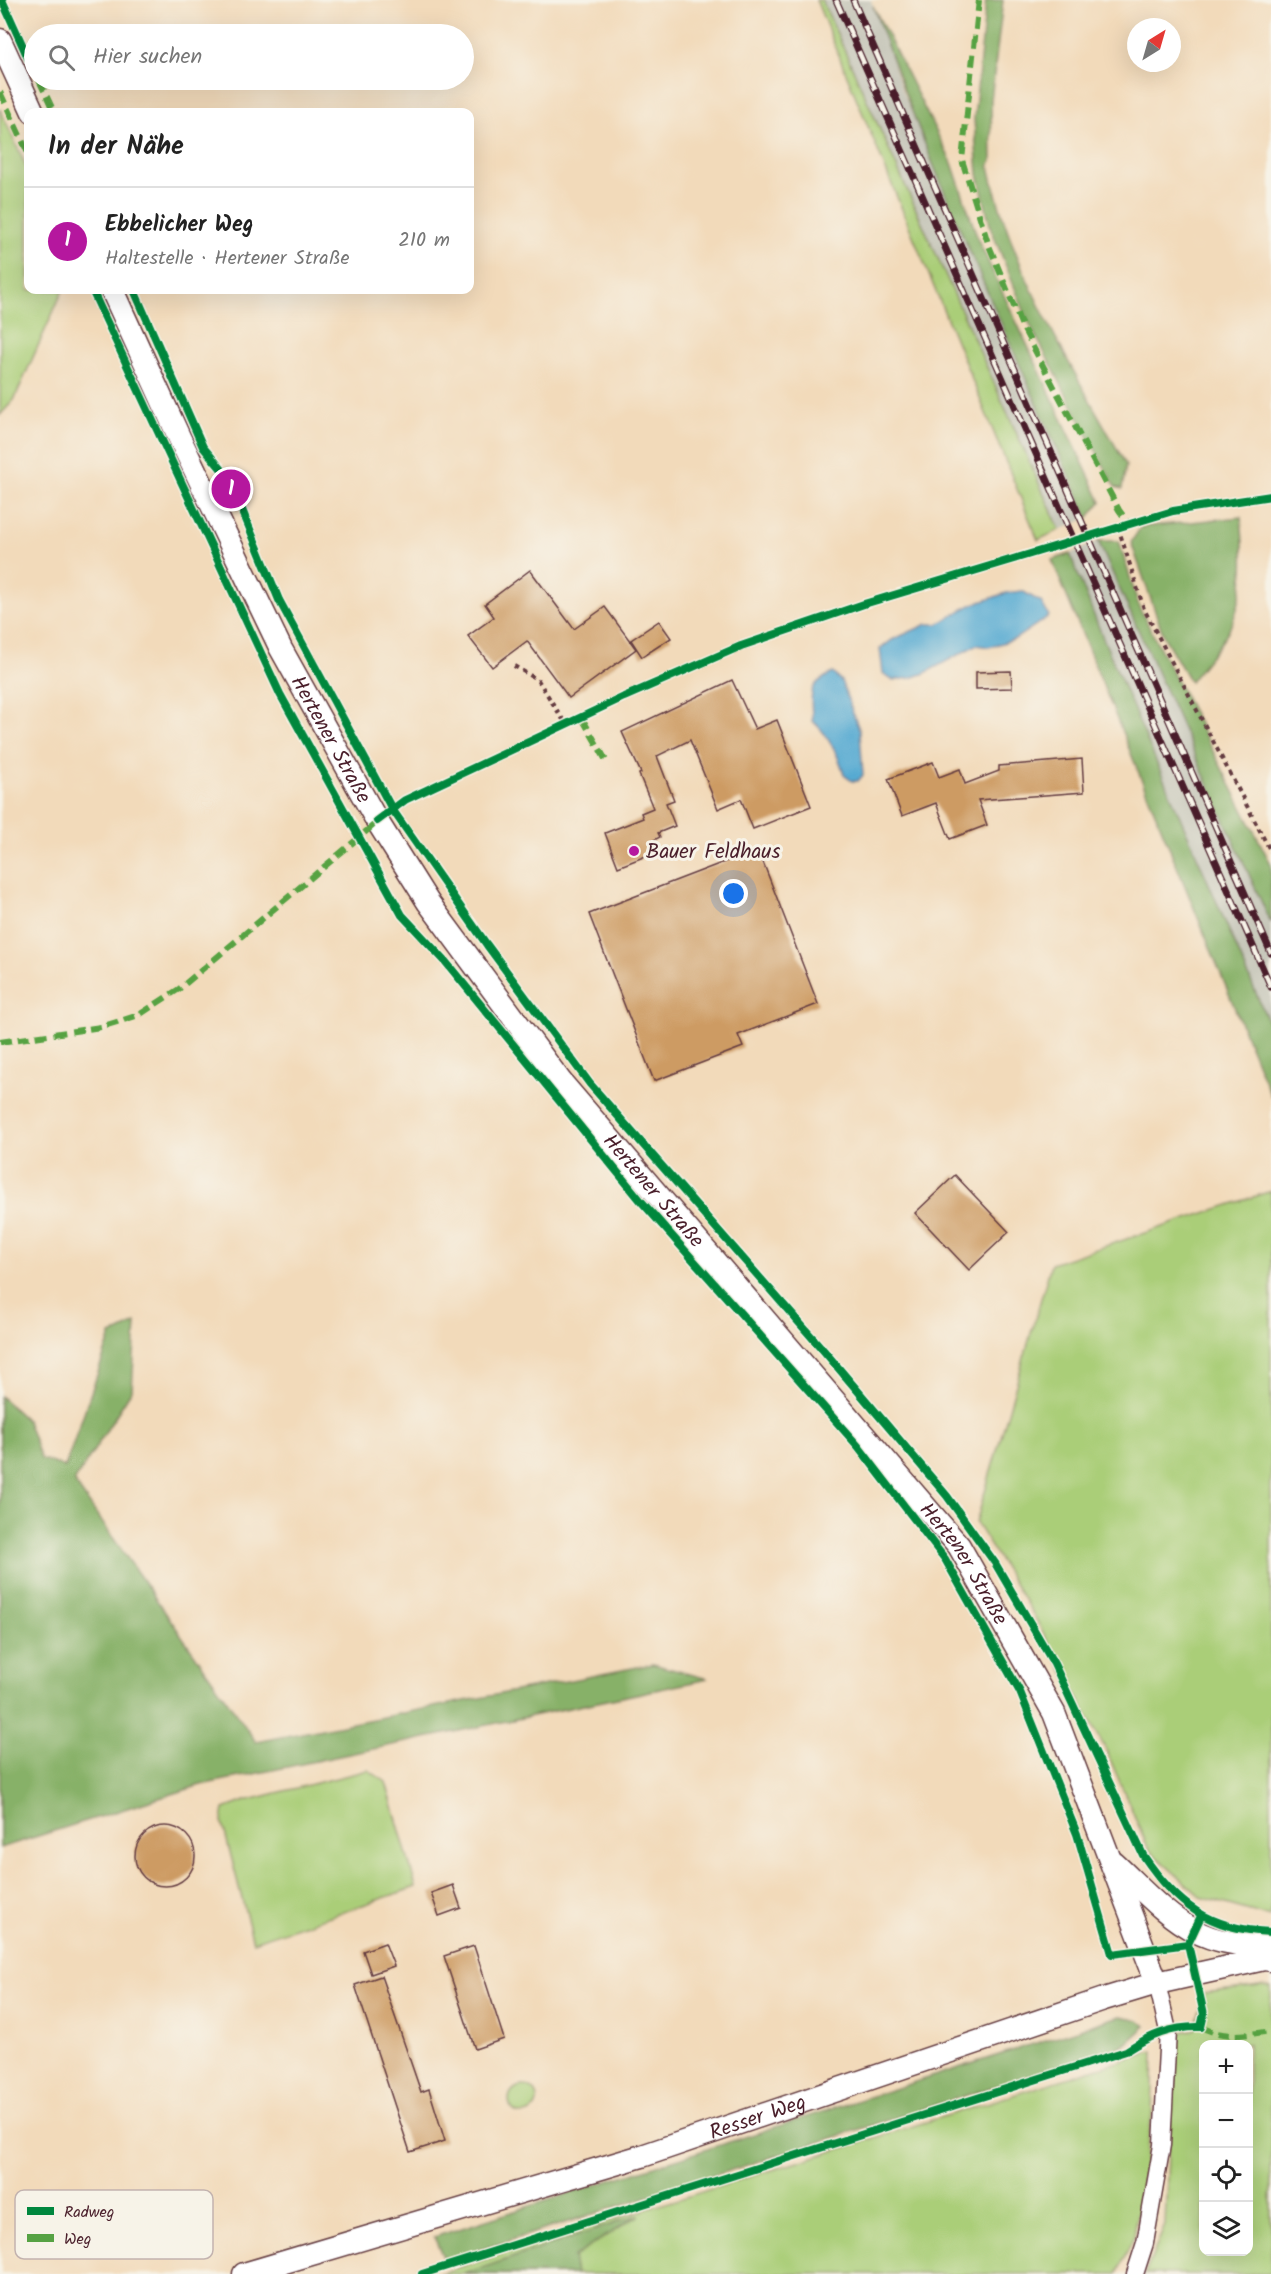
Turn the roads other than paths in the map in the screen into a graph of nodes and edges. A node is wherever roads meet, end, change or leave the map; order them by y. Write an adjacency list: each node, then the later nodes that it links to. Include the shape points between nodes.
1 (0, 40): 2 (main road)
2 (31, 108)
3 (114, 294): 4 (main road, Hertener Straße, via 280,649 377,822 428,902 561,1082 959,1546 1054,1713)
4 (1109, 1859): 5 (main road, via 1195,1931 1243,1946); 7 (main road, Hertener Straße)
5 (1271, 1946)
6 (1271, 1960): 7 (main road, Resser Weg)
7 (1157, 1983): 8 (main road, Resser Weg, via 642,2156); 9 (street, via 1168,2031 1162,2145 1145,2243)
8 (244, 2274)
9 (1135, 2274)

